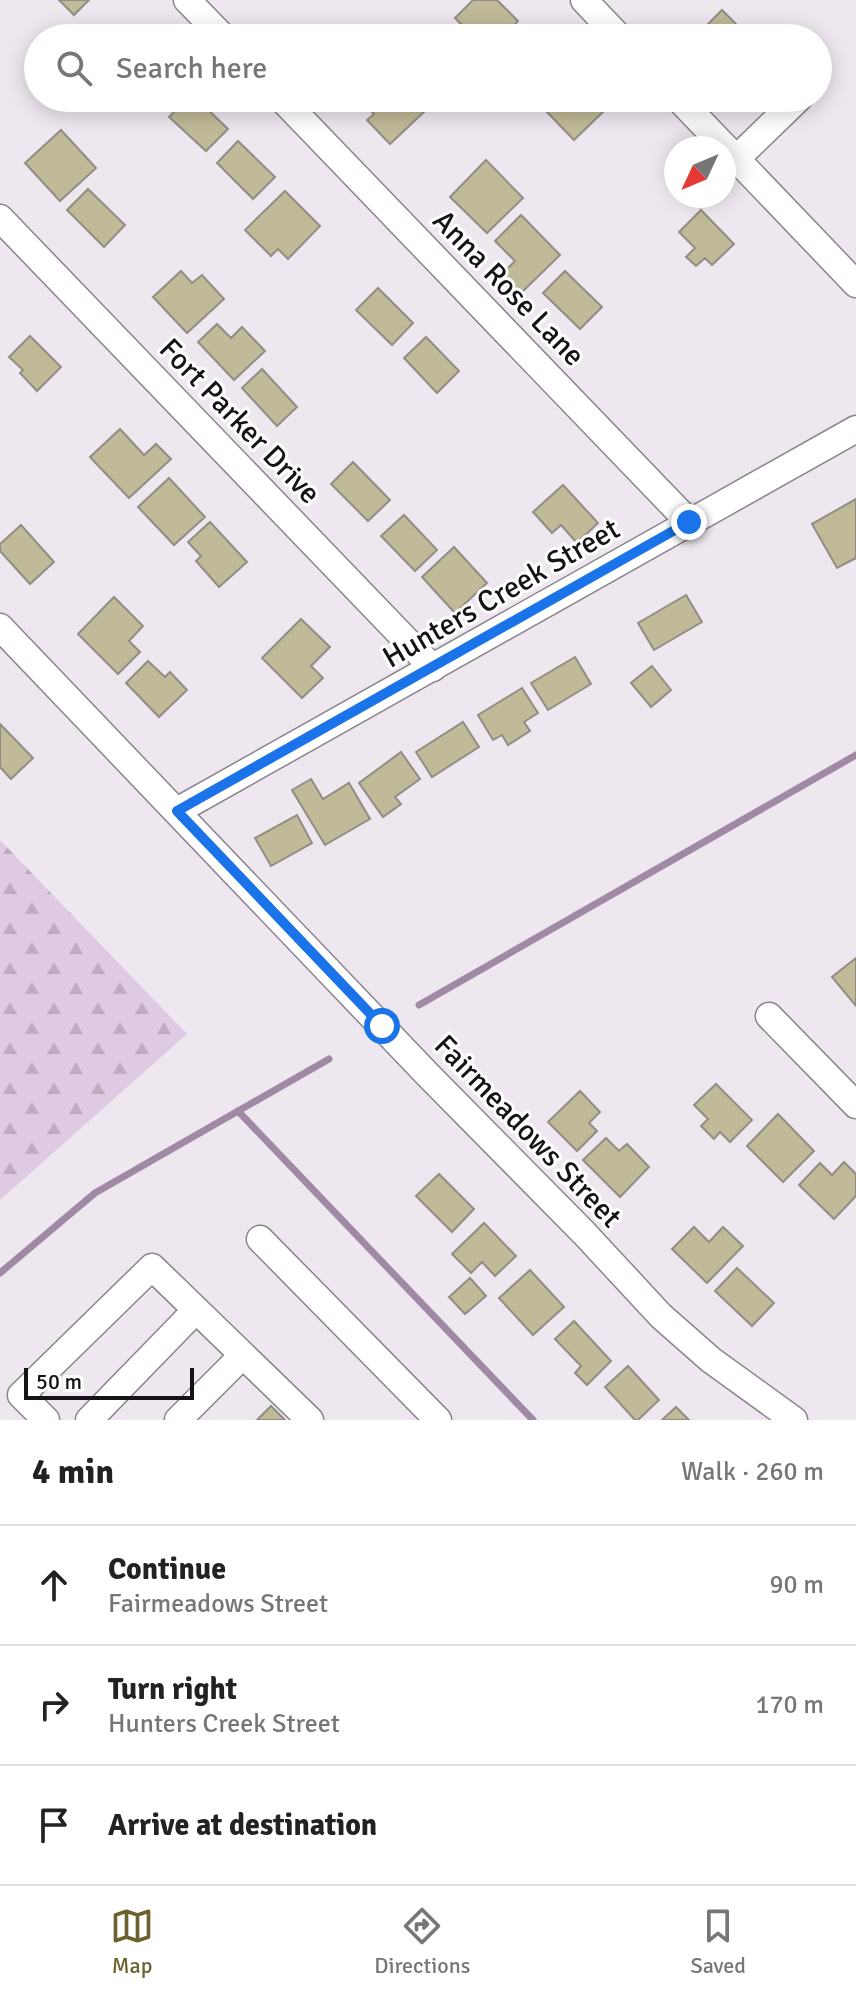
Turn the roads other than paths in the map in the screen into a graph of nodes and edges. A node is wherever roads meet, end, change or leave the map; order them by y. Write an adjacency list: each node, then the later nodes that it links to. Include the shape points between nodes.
1 (187, 0): 3 (street)
2 (584, 0): 4 (street)
3 (210, 24)
4 (607, 24)
5 (294, 112): 13 (street, Anna Rose Lane)
6 (691, 112): 8 (street)
7 (785, 112): 9 (street)
8 (714, 136)
9 (736, 159): 11 (street)
10 (0, 218): 15 (street, Fort Parker Drive)
11 (856, 284)
12 (856, 429): 13 (street, Hunters Creek Street)
13 (689, 522): 15 (street, Hunters Creek Street)
14 (0, 627): 16 (street, Fairmeadows Street)
15 (433, 668): 16 (street, Hunters Creek Street)
16 (177, 811): 27 (street, Fairmeadows Street, via 661,1316)
17 (769, 1016): 18 (street)
18 (856, 1105)
19 (260, 1239): 26 (street)
20 (196, 1310): 21 (street); 22 (street, via 152,1267 21,1395); 23 (street)
21 (242, 1356): 24 (street); 25 (street)
22 (46, 1420)
23 (89, 1420)
24 (178, 1420)
25 (310, 1420)
26 (438, 1420)
27 (794, 1420)

